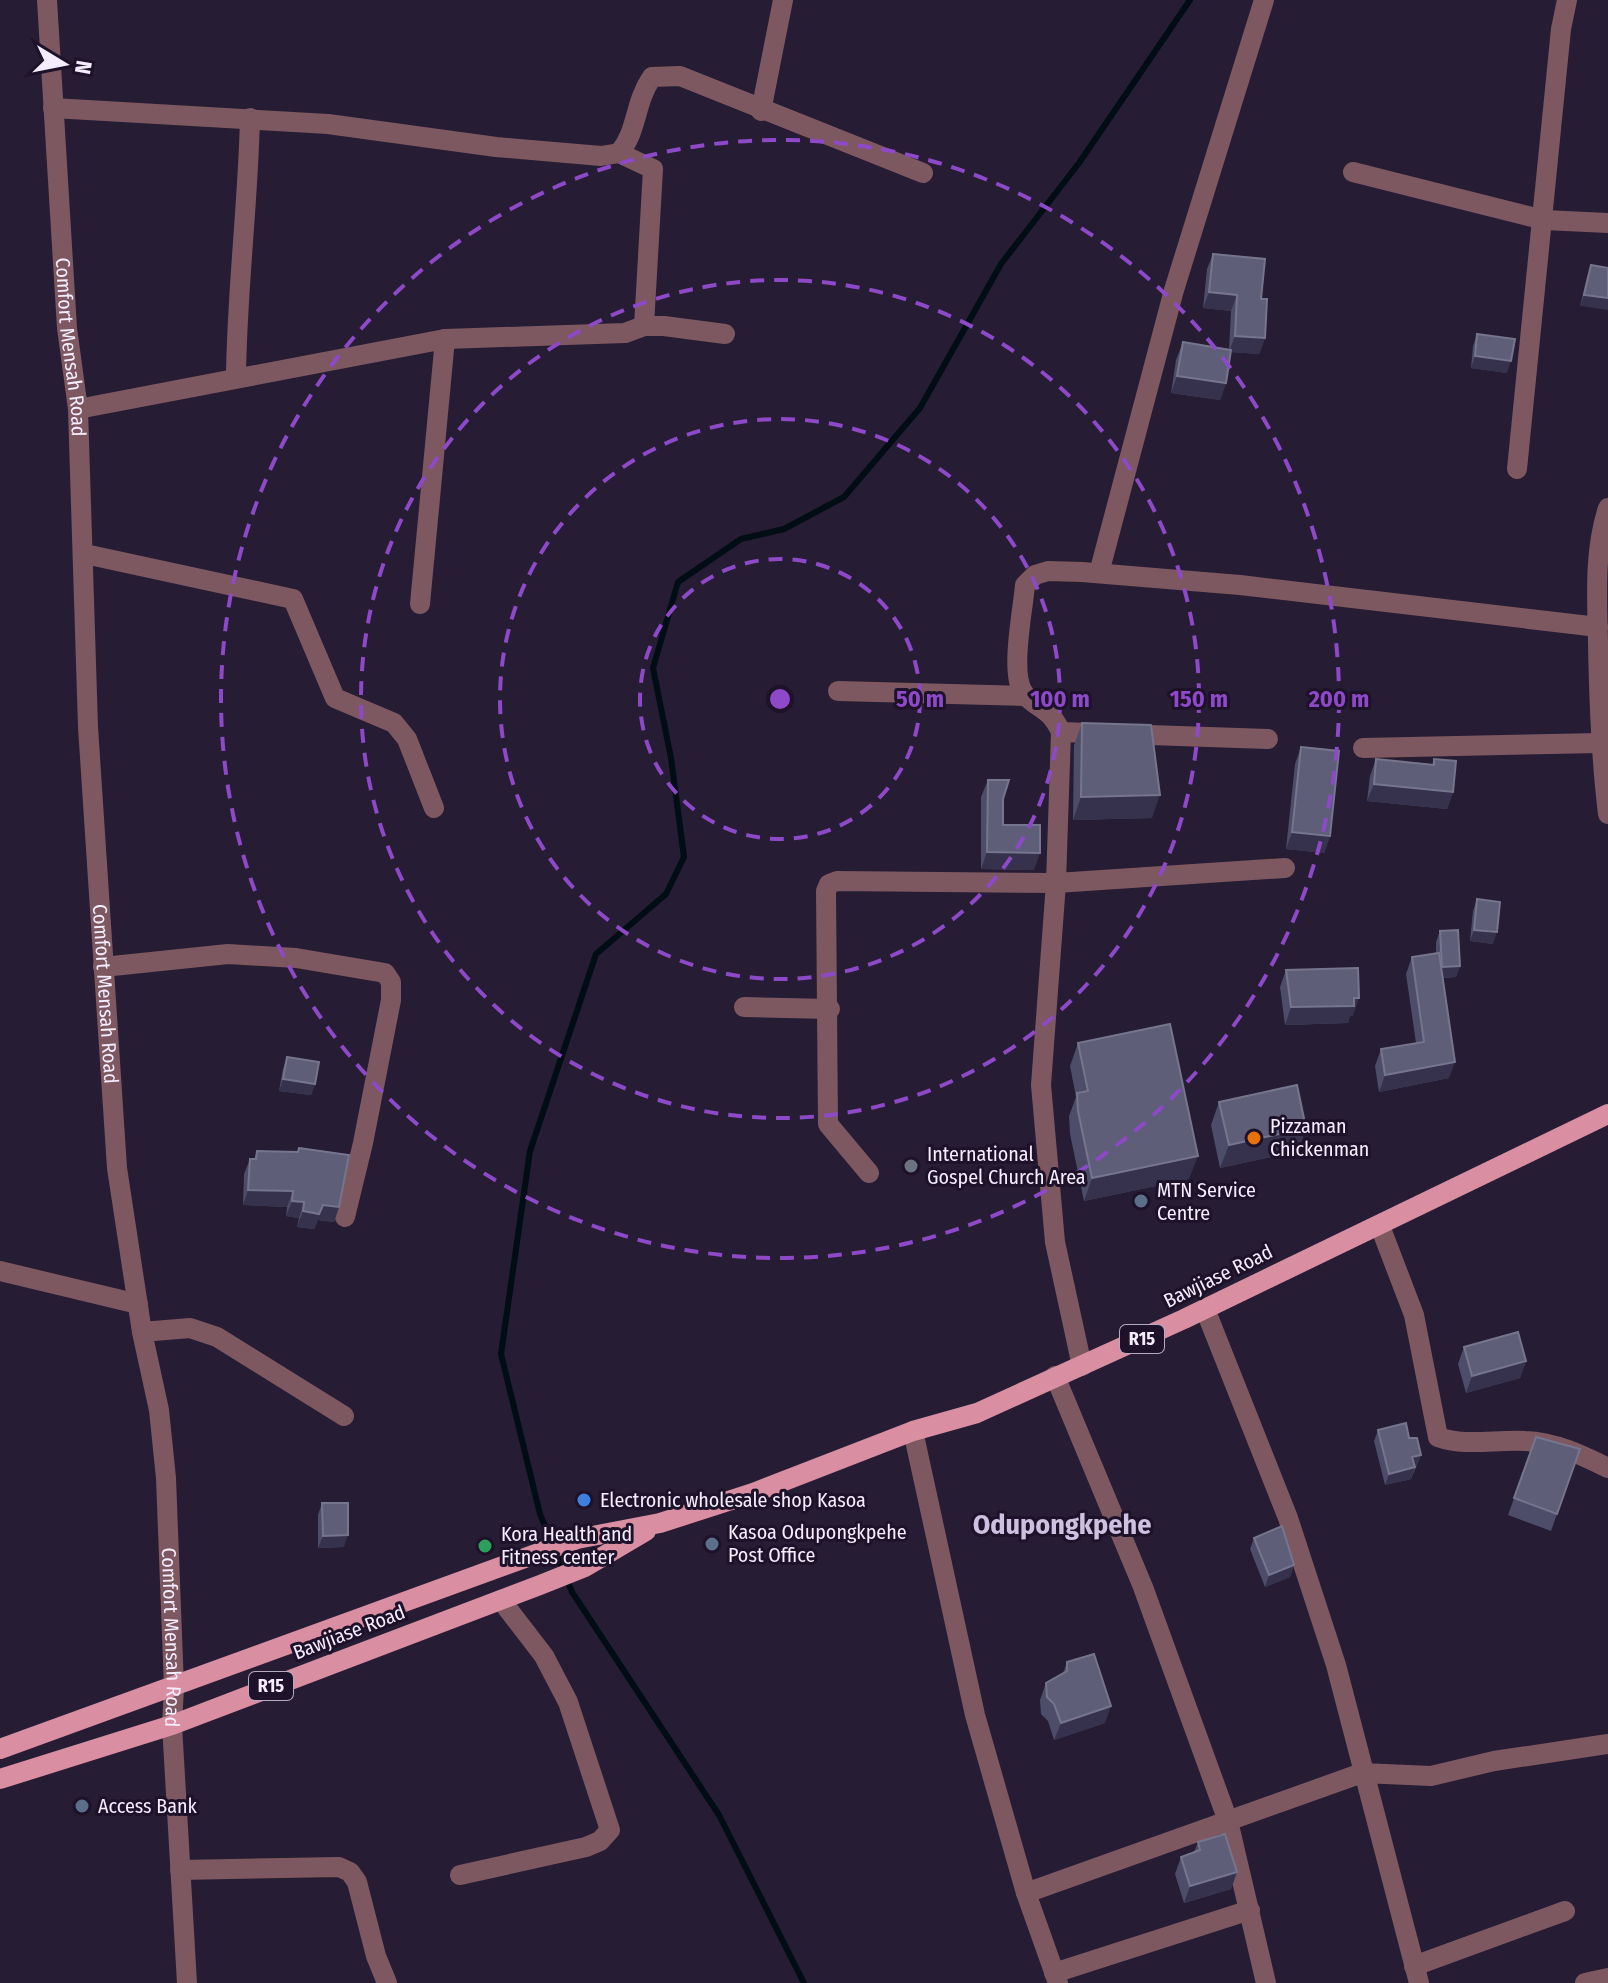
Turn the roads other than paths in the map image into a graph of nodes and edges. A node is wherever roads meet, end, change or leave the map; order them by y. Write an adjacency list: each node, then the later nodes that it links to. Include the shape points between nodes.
1 (47, 0): 5 (street, Comfort Mensah Road)
2 (783, 0): 6 (street)
3 (1264, 0): 21 (street, via 1174,290)
4 (1567, 0): 11 (street)
5 (53, 108): 7 (street); 17 (street, Comfort Mensah Road, via 67,328)
6 (761, 111): 8 (street, via 680,76 652,77 639,96 630,141); 10 (street)
7 (250, 118): 8 (street, via 496,147); 16 (street)
8 (619, 153): 13 (street, via 653,169)
9 (1353, 172): 11 (street)
10 (923, 173)
11 (1544, 220): 12 (street); 18 (street)
12 (1608, 223)
13 (644, 326): 14 (street); 15 (street, via 625,333)
14 (725, 334)
15 (445, 339): 16 (street); 22 (street)
16 (236, 376): 17 (street)
17 (78, 409): 20 (street, Comfort Mensah Road)
18 (1517, 469)
19 (1608, 508): 23 (street, via 1598,539)
20 (85, 554): 30 (street, via 293,599 335,698 394,723 407,739); 34 (street, Comfort Mensah Road, via 88,727)
21 (1099, 573): 23 (street); 25 (street, via 1048,571 1025,585 1017,681)
22 (420, 604)
23 (1598, 627): 28 (street)
24 (838, 691): 25 (street)
25 (1025, 696): 26 (street, via 1052,713)
26 (1061, 732): 27 (street); 33 (street)
27 (1268, 739)
28 (1600, 743): 29 (street); 31 (street)
29 (1363, 748)
30 (434, 808)
31 (1608, 814)
32 (1285, 868): 33 (street)
33 (1056, 883): 36 (street, via 829,884); 45 (street, via 1041,1085 1055,1242)
34 (103, 967): 39 (street, via 228,954 296,958 385,973 391,1000); 42 (street, Comfort Mensah Road, via 117,1168)
35 (744, 1007): 36 (street)
36 (830, 1009): 38 (street, via 828,1124)
37 (1608, 1114): 40 (main road, Bawjiase Road / R15)
38 (869, 1173)
39 (345, 1217)
40 (1380, 1226): 43 (main road, Bawjiase Road / R15); 49 (street, via 1414,1315 1438,1437 1454,1443 1527,1440 1574,1451)
41 (0, 1271): 42 (street)
42 (138, 1304): 44 (street, Comfort Mensah Road)
43 (1205, 1309): 45 (main road, Bawjiase Road / R15); 56 (street, via 1288,1518 1336,1665)
44 (142, 1332): 47 (street, via 190,1328 217,1337); 52 (street, Comfort Mensah Road, via 159,1410 166,1478)
45 (1082, 1366): 46 (main road, Bawjiase Road / R15)
46 (1055, 1376): 48 (main road, Bawjiase Road / R15, via 977,1413); 58 (street, via 1143,1587)
47 (344, 1416)
48 (913, 1431): 50 (main road, Bawjiase Road / R15); 61 (street, via 975,1715)
49 (1608, 1468)
50 (660, 1523): 51 (main road, Bawjiase Road / R15, via 585,1567); 52 (main road, Bawjiase Road / R15, via 577,1539)
51 (501, 1600): 53 (main road, Bawjiase Road / R15); 60 (street, via 544,1656 568,1702 610,1830 586,1847)
52 (174, 1687): 53 (street, Comfort Mensah Road); 55 (main road, Bawjiase Road / R15)
53 (172, 1725): 57 (main road, Bawjiase Road / R15); 59 (street, Comfort Mensah Road)
54 (1608, 1744): 56 (street, via 1431,1776)
55 (0, 1749)
56 (1362, 1773): 58 (street); 64 (street)
57 (0, 1779)
58 (1228, 1821): 61 (street); 62 (street)
59 (180, 1870): 67 (street, Comfort Mensah Road); 68 (street, via 339,1867 350,1872)
60 (460, 1875)
61 (1026, 1893): 65 (street)
62 (1250, 1910): 65 (street); 69 (street)
63 (1565, 1911): 64 (street)
64 (1417, 1974)
65 (1056, 1978)
66 (1608, 1978): 70 (street)
67 (187, 1983)
68 (387, 1983)
69 (1266, 1983)
70 (1585, 1983)

